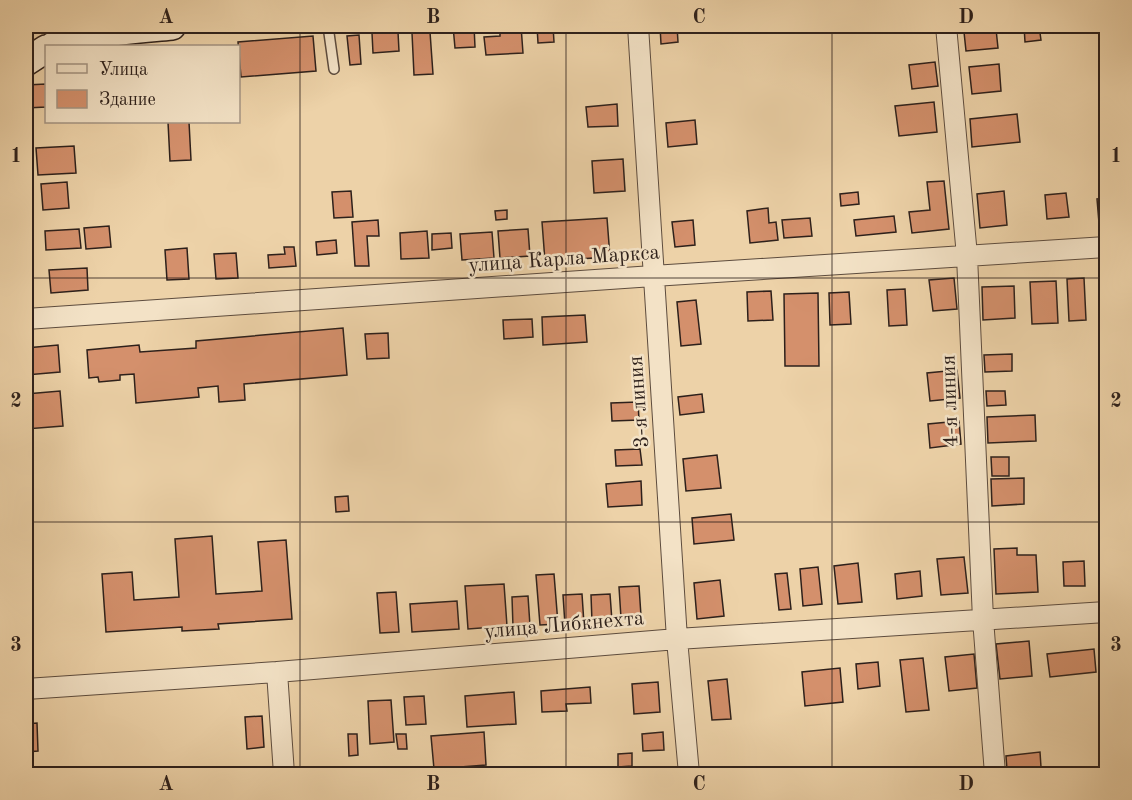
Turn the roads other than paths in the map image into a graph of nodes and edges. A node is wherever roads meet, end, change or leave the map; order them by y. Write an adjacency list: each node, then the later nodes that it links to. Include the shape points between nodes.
1 (172, 26): 5 (street, via 97,33)
2 (328, 26): 8 (lane)
3 (638, 26): 11 (street, 3-я линия)
4 (946, 26): 10 (street, 4-я линия)
5 (56, 45)
6 (45, 50): 7 (street)
7 (26, 62)
8 (334, 69)
9 (1107, 247): 10 (street, улица Карла Маркса)
10 (967, 256): 11 (street, улица Карла Маркса); 14 (street, 4-я линия)
11 (653, 276): 12 (street, улица Карла Маркса); 15 (street, 3-я линия)
12 (26, 319)
13 (1107, 612): 14 (street, улица Либкнехта)
14 (983, 619): 15 (street, улица Либкнехта); 20 (street, 4-я линия)
15 (677, 639): 16 (street, улица Либкнехта); 19 (street, 3-я линия)
16 (277, 672): 17 (street, улица Либкнехта); 18 (street)
17 (26, 689)
18 (284, 774)
19 (689, 774)
20 (995, 774)

